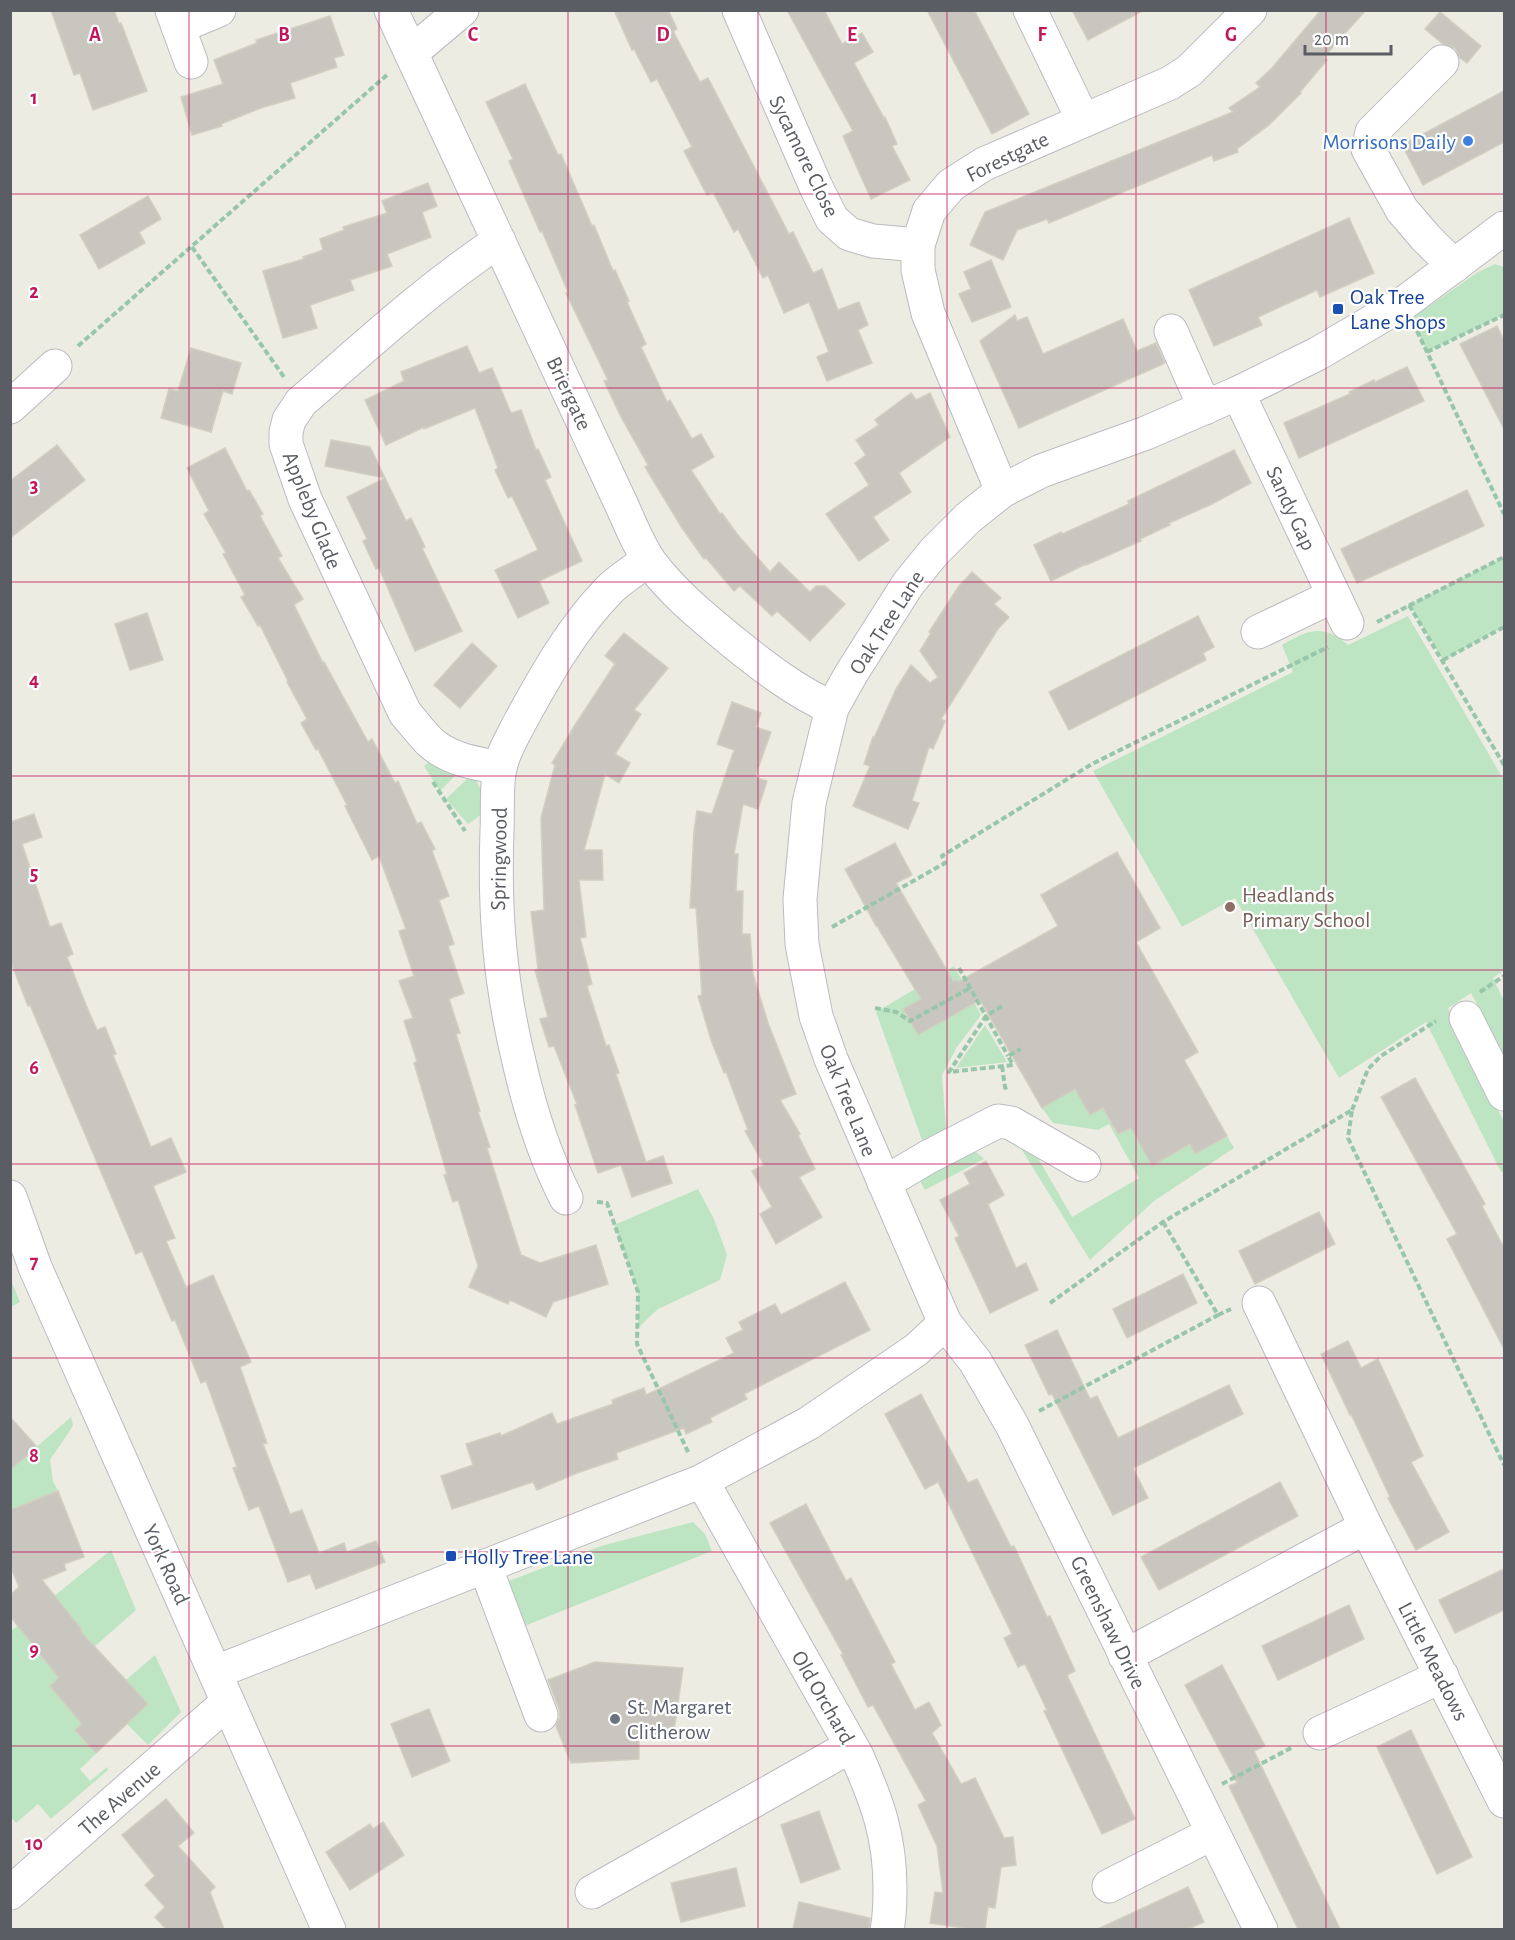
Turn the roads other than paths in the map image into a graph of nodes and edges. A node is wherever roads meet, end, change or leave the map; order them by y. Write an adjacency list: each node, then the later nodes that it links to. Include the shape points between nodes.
1 (219, 10): 7 (street)
2 (391, 10): 8 (street, Briergate)
3 (462, 10): 8 (street)
4 (739, 10): 14 (street, Sycamore Close, via 832,219 849,234 873,241)
5 (1030, 10): 11 (street)
6 (1250, 10): 11 (street, Forestgate, via 1189,71)
7 (175, 19): 9 (street)
8 (411, 54): 13 (street, Briergate)
9 (191, 62)
10 (1442, 62): 15 (street, via 1372,132 1368,149 1402,210)
11 (1083, 120): 14 (street, Forestgate, via 984,164 951,185 928,211)
12 (1504, 229): 15 (street, Oak Tree Lane)
13 (500, 241): 22 (street, Briergate); 25 (street, Appleby Glade, via 432,289 301,402 286,432 286,444 305,499 405,713 430,742 447,754)
14 (918, 245): 21 (street, Forestgate, via 918,270 928,313)
15 (1454, 266): 18 (street, Oak Tree Lane, via 1404,303 1317,354)
16 (1171, 331): 20 (street)
17 (55, 366): 19 (street)
18 (1239, 393): 20 (street, Oak Tree Lane); 23 (street, Sandy Gap, via 1346,622)
19 (10, 407)
20 (1205, 408): 21 (street, Oak Tree Lane, via 1041,471)
21 (1002, 490): 24 (street, Oak Tree Lane, via 968,518 908,584)
22 (648, 560): 24 (street, Briergate, via 698,614 783,681); 25 (street, Springwood, via 611,588 582,621 534,695)
23 (1258, 632)
24 (832, 708): 29 (street, Oak Tree Lane, via 809,803 800,899 802,944 816,1016)
25 (500, 768): 31 (street, Springwood, via 495,879 502,980 532,1117)
26 (1461, 1010): 27 (street)
27 (1504, 1094)
28 (1084, 1165): 29 (street, via 1011,1123 998,1121)
29 (884, 1183): 33 (street, Oak Tree Lane)
30 (10, 1197): 38 (street, York Road, via 35,1267)
31 (566, 1198)
32 (1274, 1314): 35 (street, Little Meadows)
33 (945, 1323): 34 (street, via 916,1350 809,1423); 37 (street, Greenshaw Drive, via 975,1361 1012,1425)
34 (702, 1481): 36 (street); 43 (street, Old Orchard)
35 (1366, 1527): 37 (street); 39 (street, Little Meadows)
36 (485, 1566): 38 (street); 41 (street)
37 (1125, 1656): 45 (street, Greenshaw Drive)
38 (216, 1672): 40 (street, York Road)
39 (1442, 1677): 42 (street); 44 (street, Little Meadows)
40 (228, 1702): 48 (street, The Avenue); 49 (street, York Road)
41 (541, 1715)
42 (1320, 1732)
43 (851, 1746): 47 (street); 50 (street, Old Orchard, via 873,1790 885,1827 890,1861)
44 (1503, 1796)
45 (1213, 1833): 46 (street); 51 (street, Greenshaw Drive)
46 (1109, 1886)
47 (592, 1892)
48 (10, 1893)
49 (329, 1929)
50 (887, 1929)
51 (1261, 1929)

